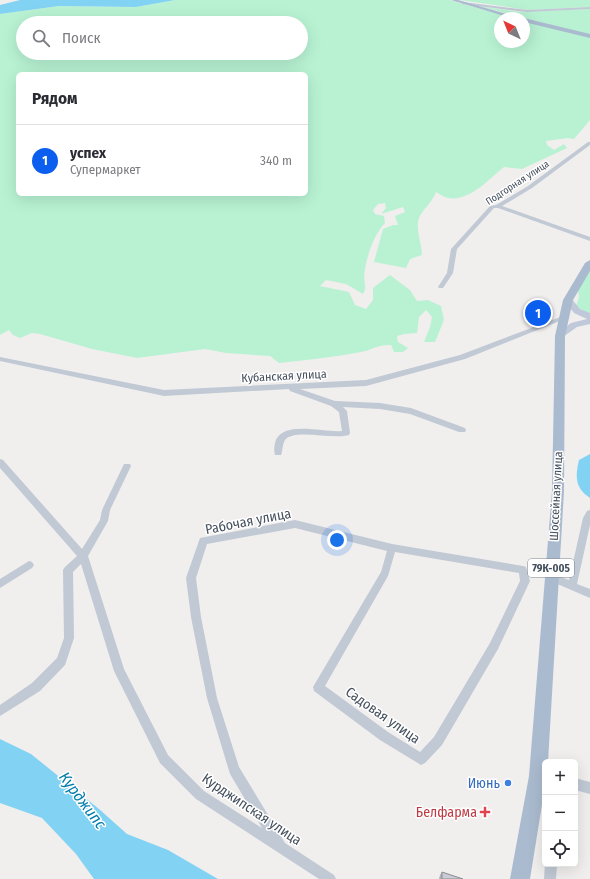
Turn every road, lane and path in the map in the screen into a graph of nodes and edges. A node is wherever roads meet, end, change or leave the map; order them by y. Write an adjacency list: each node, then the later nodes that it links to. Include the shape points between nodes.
1 (453, 0): 2 (main road)
2 (463, 3): 3 (street, via 527,11); 4 (main road)
3 (590, 8)
4 (496, 12)
5 (530, 21): 6 (main road)
6 (590, 36)
7 (590, 143): 8 (street, Подгорная улица, via 530,187)
8 (498, 206): 9 (street); 11 (street, Подгорная улица, via 492,207 454,249 450,273)
9 (590, 239)
10 (590, 263): 12 (main road, Шоссейная улица / 79К-005)
11 (441, 287)
12 (568, 300): 13 (main road, Шоссейная улица / 79К-005); 14 (main road, via 577,311)
13 (563, 318): 14 (main road); 15 (main road, Шоссейная улица / 79К-005); 17 (street, Кубанская улица, via 462,357 366,383)
14 (590, 319): 15 (main road, via 574,325)
15 (560, 336): 28 (main road, Шоссейная улица / 79К-005, via 558,491)
16 (0, 359): 17 (street, Кубанская улица, via 164,393)
17 (288, 388): 18 (street)
18 (334, 404): 19 (street, via 399,408); 20 (street, via 343,411 346,433 296,430 283,437 277,445)
19 (462, 430)
20 (278, 453)
21 (0, 462): 25 (street, Курджипская улица)
22 (127, 466): 25 (street, via 106,510 104,521)
23 (590, 514): 30 (street)
24 (392, 548): 27 (street, Рабочая улица); 27 (street, Садовая улица, via 385,573 318,687 384,736 421,759 438,741 494,646 525,581); 36 (street, Рабочая улица, via 295,524 203,540 191,578 212,698 234,770)
25 (83, 556): 32 (street, via 68,570 69,638 60,661 36,687); 36 (street, Курджипская улица, via 118,671 164,759 200,795)
26 (29, 565): 29 (street)
27 (523, 570)
28 (551, 577): 30 (street); 33 (main road, Шоссейная улица / 79К-005)
29 (0, 584)
30 (572, 586): 31 (street)
31 (590, 594)
32 (0, 712)
33 (541, 777): 39 (main road, Шоссейная улица / 79К-005)
34 (578, 785): 35 (street)
35 (590, 788)
36 (281, 848): 38 (street, Курджипская улица)
37 (551, 867): 40 (street)
38 (330, 879)
39 (520, 879)
40 (550, 879)

